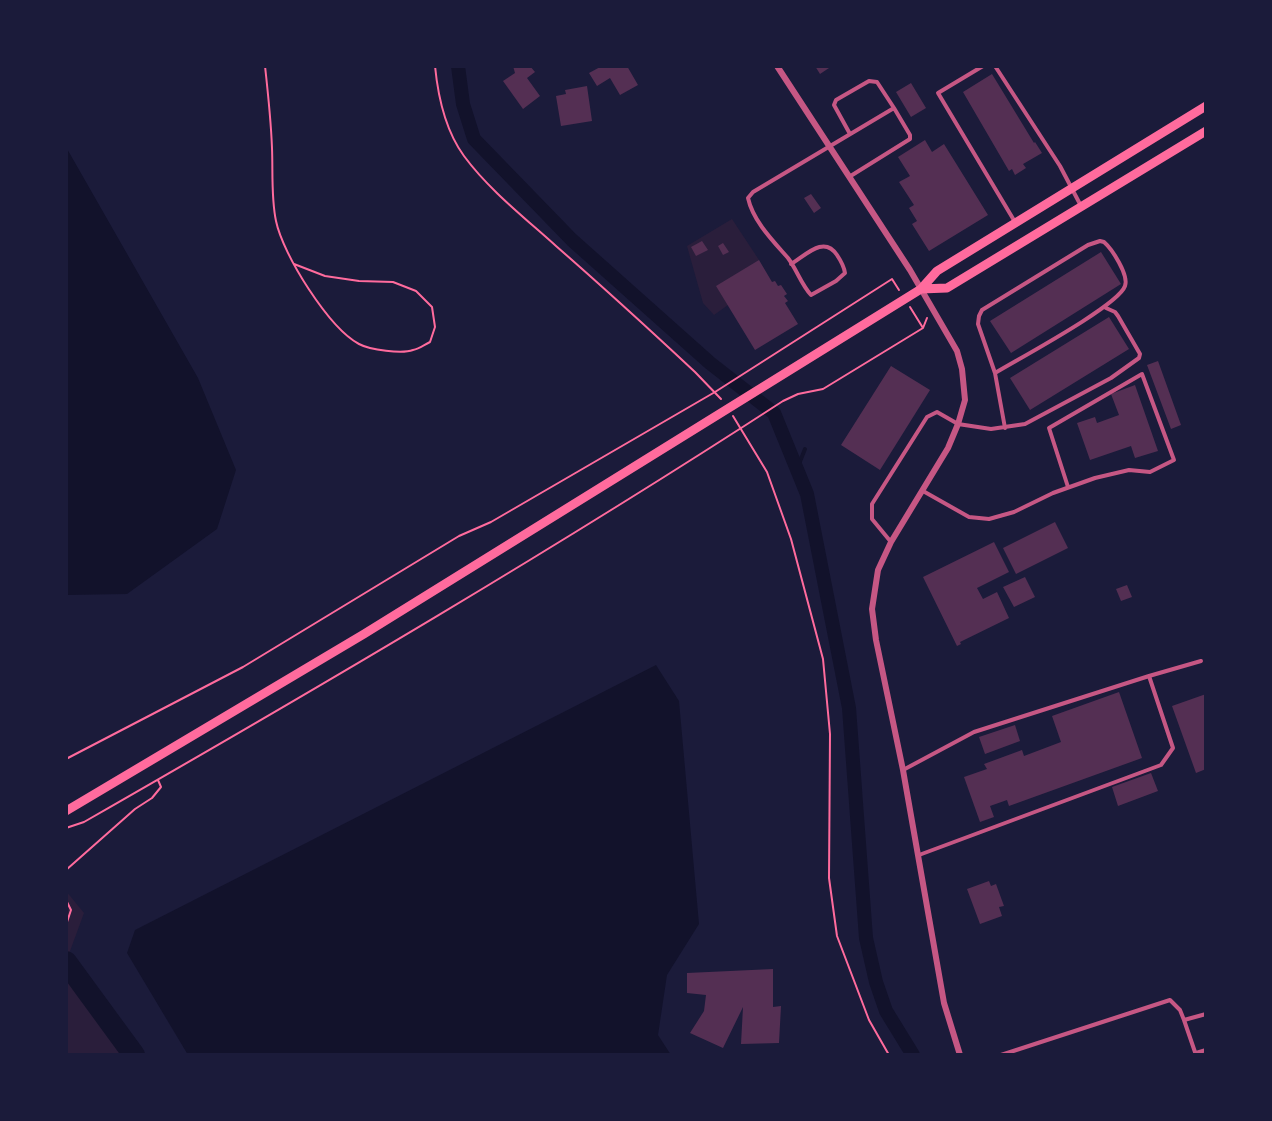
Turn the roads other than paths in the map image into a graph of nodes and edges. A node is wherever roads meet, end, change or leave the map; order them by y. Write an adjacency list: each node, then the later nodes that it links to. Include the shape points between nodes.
1 (777, 66): 8 (street)
2 (982, 66): 12 (lane, via 938,93)
3 (995, 66): 10 (lane)
4 (1206, 106): 10 (main road)
5 (894, 108): 7 (lane); 7 (lane, via 877,82 860,85 834,105); 9 (lane, via 910,139)
6 (1206, 131): 11 (main road)
7 (850, 134): 8 (lane)
8 (829, 146): 9 (street); 13 (lane, via 748,198 755,215)
9 (849, 177): 14 (street)
10 (1071, 188): 11 (lane); 12 (main road)
11 (1081, 206): 14 (main road, via 947,288)
12 (1016, 222): 14 (main road, via 937,271)
13 (791, 264): 13 (lane, via 811,295 845,273 835,252 826,245)
14 (921, 289): 17 (street, via 957,351 962,369 965,400); 25 (main road, via 364,634)
15 (1105, 307): 16 (lane); 16 (lane, via 1122,292 1126,282 1122,268 1108,246 1100,241 982,310 978,324); 18 (lane, via 1118,316 1139,358 1111,378 1025,424)
16 (995, 373): 18 (lane)
17 (958, 424): 18 (lane); 20 (street); 21 (lane, via 938,412 927,417 872,504 872,519)
18 (1005, 428)
19 (1068, 488): 19 (lane, via 1129,470 1150,472 1174,460 1142,374 1049,428); 20 (lane, via 989,519 969,517)
20 (922, 491): 21 (street)
21 (891, 542): 24 (street, via 875,579 872,609)
22 (1201, 661): 23 (lane)
23 (1149, 676): 24 (lane, via 974,732); 26 (lane, via 1173,748 1161,765)
24 (903, 770): 26 (street)
25 (66, 811)
26 (918, 855): 31 (street, via 944,1003)
27 (1206, 1014): 28 (lane)
28 (1184, 1020): 30 (lane); 32 (lane, via 1170,1000)
29 (1206, 1050): 30 (lane)
30 (1196, 1054)
31 (960, 1055)
32 (1001, 1055)

